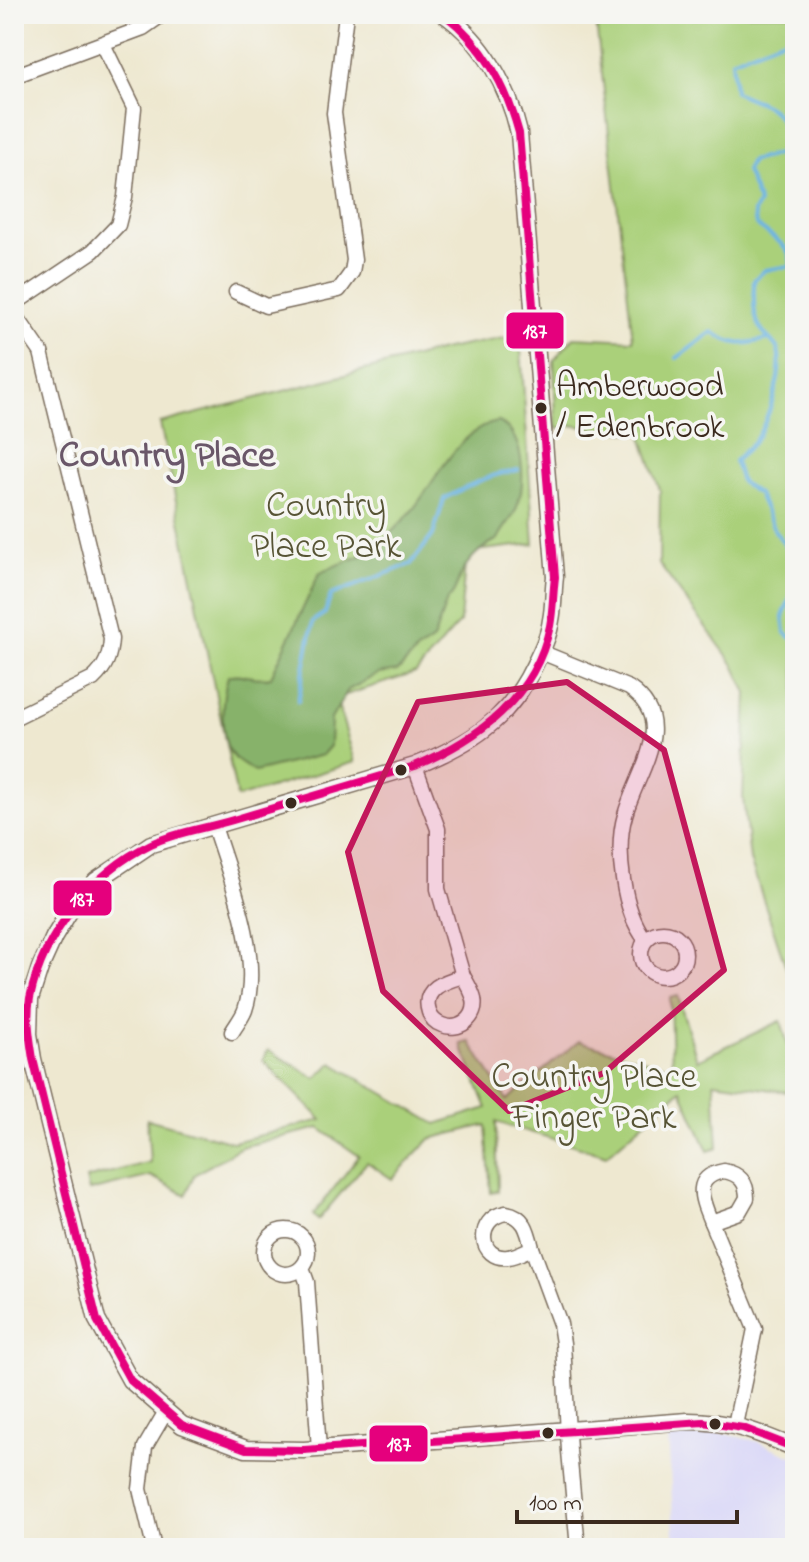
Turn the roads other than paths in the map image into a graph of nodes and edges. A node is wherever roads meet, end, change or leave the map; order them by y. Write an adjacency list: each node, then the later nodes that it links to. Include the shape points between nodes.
1 (163, 14): 4 (street)
2 (346, 14): 6 (street, via 334,113 352,272 339,290 266,306)
3 (453, 16): 9 (street, via 494,69 511,101 519,133 555,577 551,622)
4 (103, 44): 5 (street); 7 (street, via 134,108 118,225 93,251)
5 (14, 76)
6 (236, 292)
7 (14, 304)
8 (14, 313): 10 (street, via 41,352 111,639 103,671)
9 (541, 652): 11 (street, via 504,713 450,752); 13 (street, via 629,688 649,708 652,742 624,816 621,851 622,873)
10 (14, 718)
11 (415, 766): 12 (street); 14 (street, via 438,829 438,889)
12 (214, 826): 15 (street, via 247,934 248,998); 19 (street, via 151,844 96,881 54,937 30,999 33,1059 97,1320 130,1380)
13 (645, 939)
14 (463, 976)
15 (232, 1032)
16 (711, 1222): 20 (street, via 755,1329)
17 (532, 1248): 21 (street, via 560,1324)
18 (302, 1268): 23 (street)
19 (165, 1413): 23 (street, via 182,1425 246,1449); 24 (street, via 145,1447 140,1489)
20 (735, 1425): 21 (street, via 688,1421); 22 (street)
21 (568, 1428): 23 (street); 25 (street)
22 (795, 1448)
23 (319, 1449)
24 (154, 1548)
25 (578, 1548)

